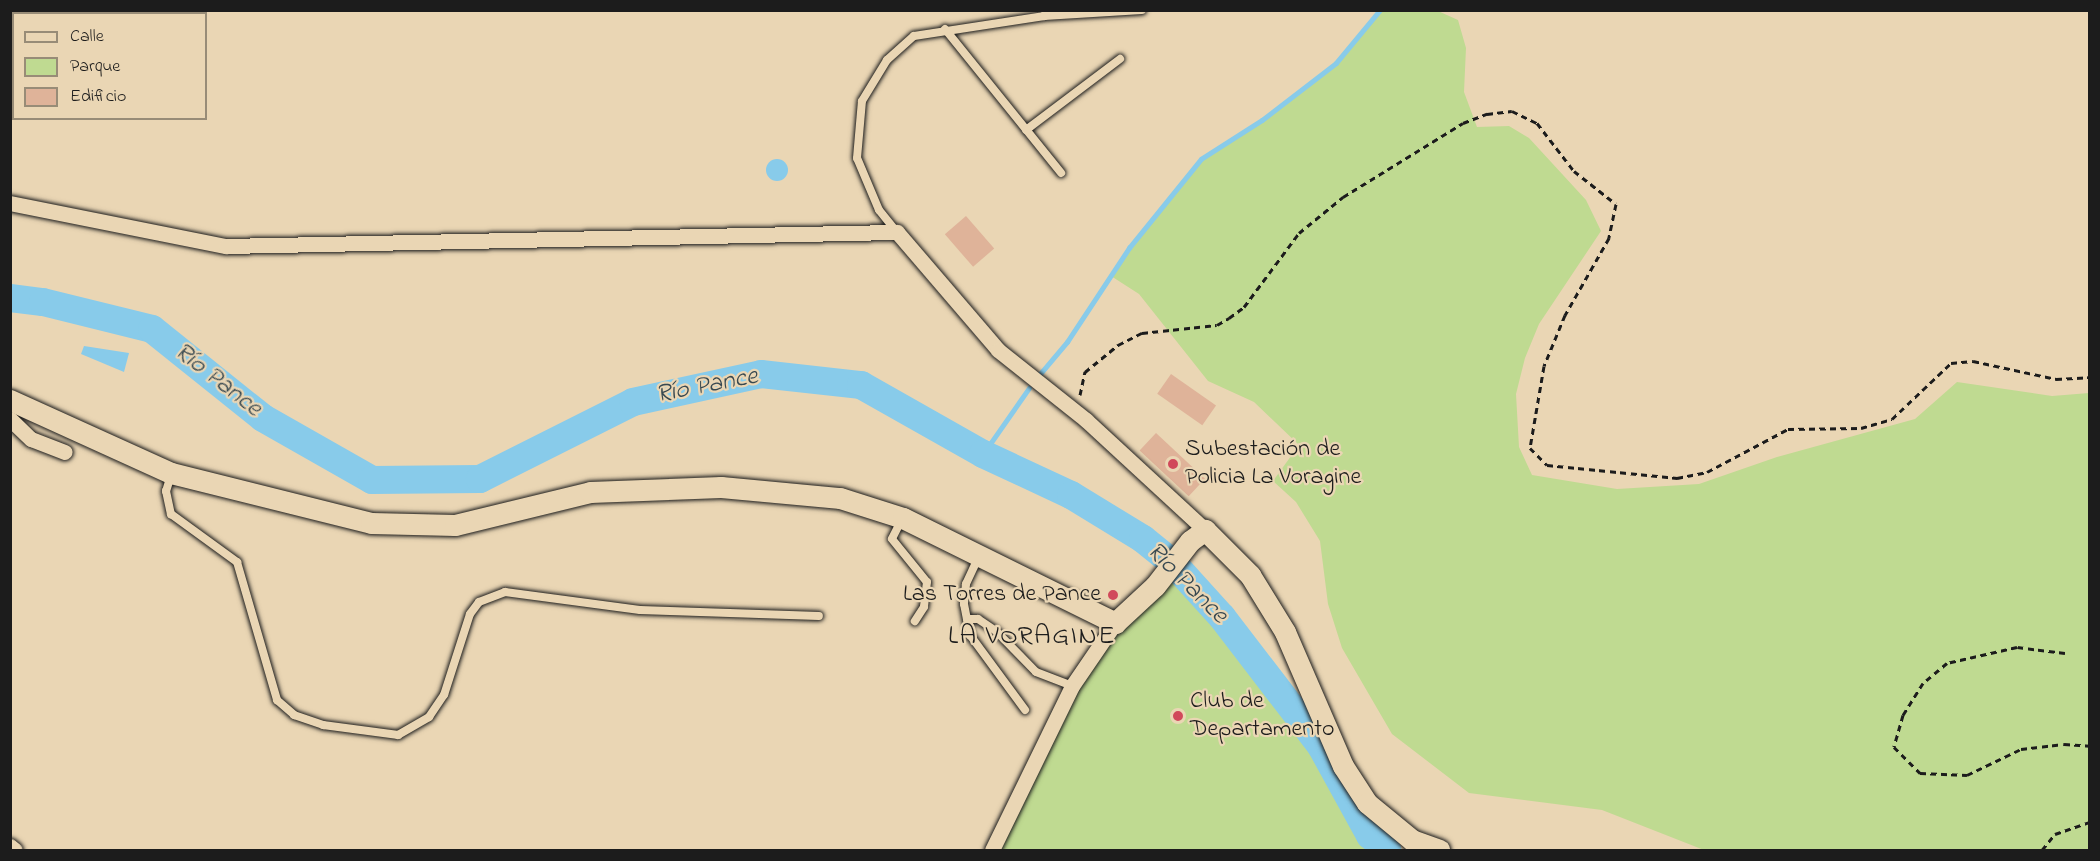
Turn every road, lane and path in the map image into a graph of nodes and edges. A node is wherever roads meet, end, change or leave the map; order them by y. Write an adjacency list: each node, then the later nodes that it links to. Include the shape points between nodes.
1 (1142, 10): 2 (lane)
2 (1046, 13): 3 (lane)
3 (945, 29): 5 (lane); 8 (lane, via 914,36 887,60 862,101 857,158 879,210)
4 (1120, 59): 5 (lane)
5 (1026, 130): 6 (lane)
6 (1061, 173)
7 (10, 203): 8 (street, via 226,246)
8 (897, 232): 16 (street, via 998,350 1086,420)
9 (2090, 377): 10 (path, via 2056,379 1973,361 1951,363 1892,419 1861,428 1788,429 1707,472 1669,477 1547,465 1530,448 1544,366 1565,315 1609,238 1616,204 1574,171 1537,123 1512,111 1487,114 1463,123 1342,196 1299,233 1237,312 1217,325 1157,330 1126,341 1085,372)
10 (1079, 392)
11 (10, 400): 14 (street)
12 (10, 419): 13 (street, via 31,439)
13 (65, 452)
14 (171, 473): 15 (street, via 371,523 455,525 590,492 721,488 840,498); 18 (lane, via 166,491 171,514 237,562 277,700 294,715 323,725 398,735 429,717 444,695 470,614 479,602 505,592 640,610)
15 (903, 518): 17 (street); 20 (lane, via 892,539 927,582 924,607)
16 (1198, 535): 21 (street, via 1155,586); 30 (street, via 1250,575 1285,632 1342,766 1367,803 1412,840)
17 (979, 555): 19 (lane, via 966,584); 21 (street)
18 (819, 616)
19 (967, 619): 23 (lane, via 978,619 996,631 1036,672); 24 (lane, via 970,635 981,653)
20 (915, 621)
21 (1115, 623): 23 (street)
22 (2065, 653): 25 (path, via 2017,647 1947,663 1923,683 1903,715 1894,747 1920,772 1966,775 2021,749)
23 (1072, 686): 29 (street)
24 (1025, 710)
25 (2090, 746)
26 (2090, 822): 31 (path, via 2055,834)
27 (10, 846): 28 (street)
28 (15, 850)
29 (992, 850)
30 (1439, 850)
31 (2042, 850)

